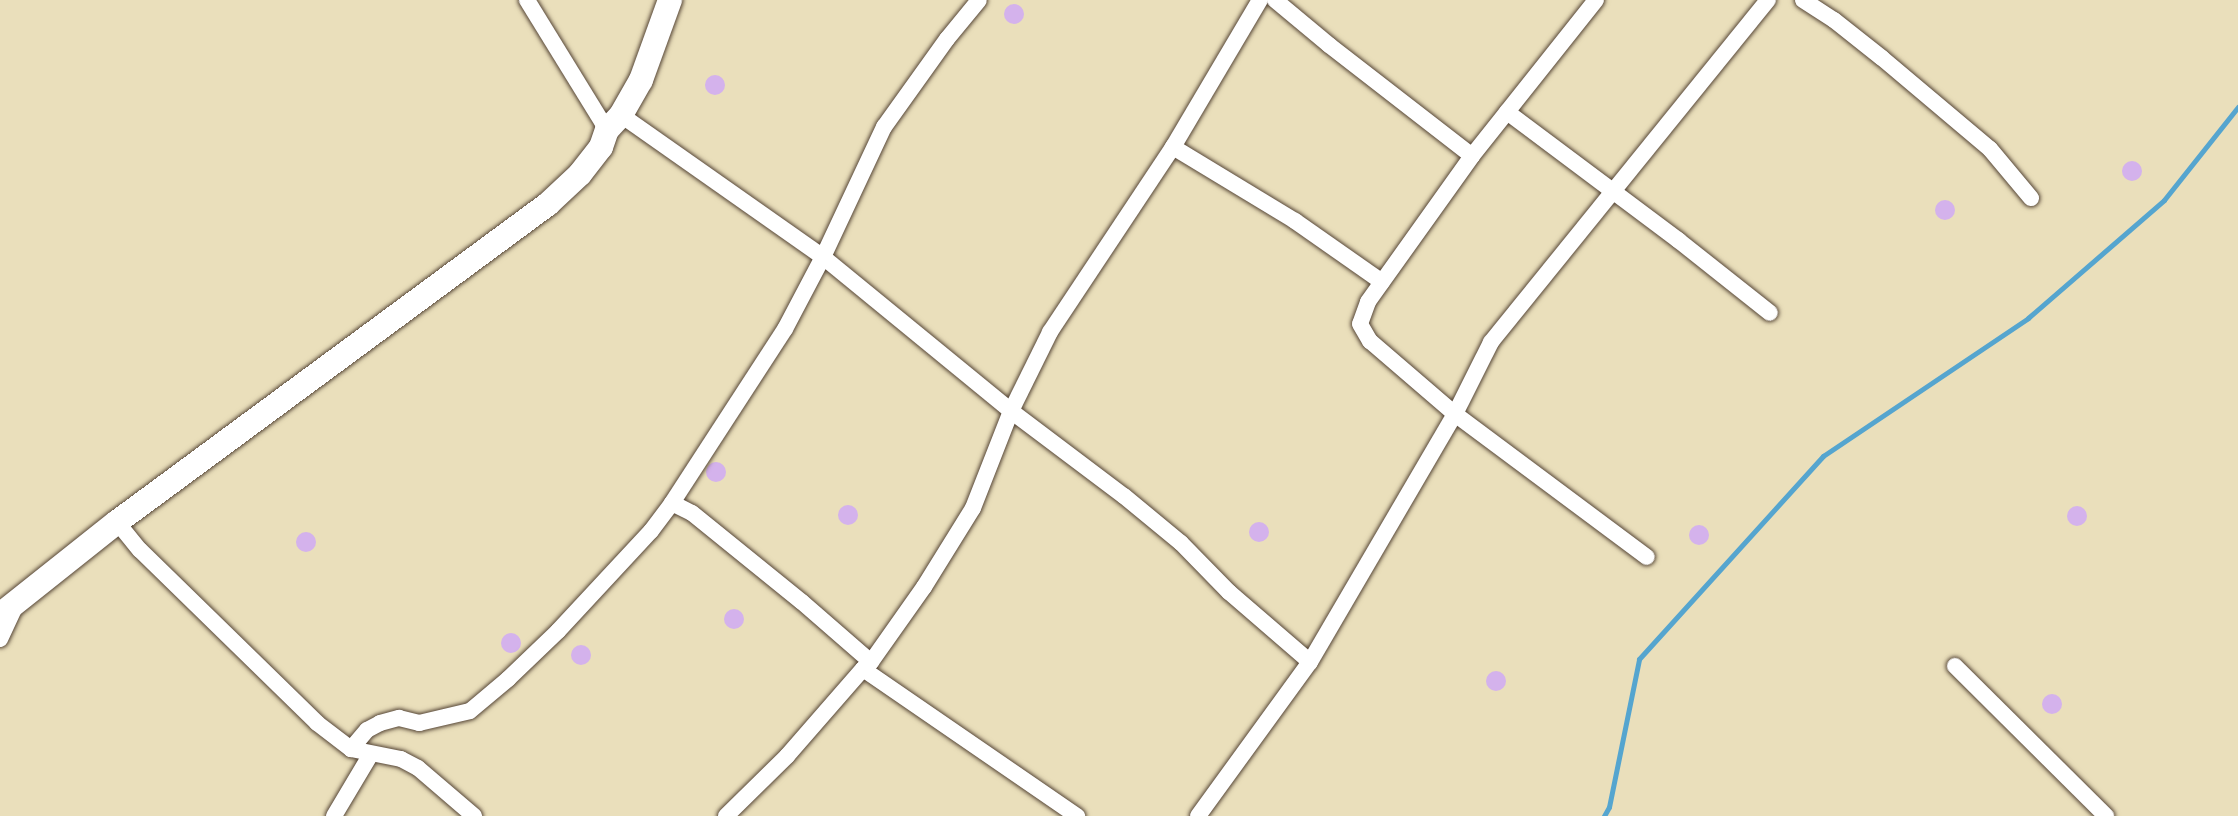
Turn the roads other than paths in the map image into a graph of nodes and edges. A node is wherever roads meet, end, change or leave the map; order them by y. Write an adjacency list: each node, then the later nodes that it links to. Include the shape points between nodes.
1 (527, 0): 10 (street)
2 (670, 0): 10 (street, via 642,80)
3 (979, 0): 15 (street, via 884,127)
4 (1260, 0): 11 (street)
5 (1275, 0): 12 (street)
6 (1596, 0): 9 (street)
7 (1768, 0): 13 (street)
8 (1803, 0): 14 (street, via 1866,45 1982,142)
9 (1507, 112): 12 (street); 13 (street)
10 (614, 122): 15 (street); 21 (street, via 580,174 548,204)
11 (1173, 147): 16 (street, via 1295,221); 18 (street, via 1050,332)
12 (1472, 156): 16 (street)
13 (1611, 192): 17 (street); 19 (street, via 1491,342)
14 (2031, 198)
15 (824, 258): 18 (street); 20 (street, via 767,360)
16 (1382, 282): 19 (street, via 1360,318 1364,334)
17 (1770, 314)
18 (1011, 411): 25 (street, via 1181,543 1229,592); 26 (street, via 973,508 924,587)
19 (1455, 414): 22 (street); 25 (street)
20 (672, 504): 26 (street, via 692,513 802,602); 28 (street, via 558,631 470,711 419,723 399,718 380,723 367,729)
21 (117, 522): 23 (street); 28 (street, via 140,550 254,663 317,723)
22 (1647, 557)
23 (8, 610): 24 (street)
24 (0, 639)
25 (1310, 662): 34 (street)
26 (867, 666): 32 (street, via 787,756); 33 (street)
27 (1955, 666): 35 (street)
28 (351, 749): 29 (street)
29 (371, 754): 30 (street); 31 (street, via 401,759 418,768)
30 (334, 816)
31 (474, 816)
32 (726, 816)
33 (1077, 816)
34 (1198, 816)
35 (2106, 816)

